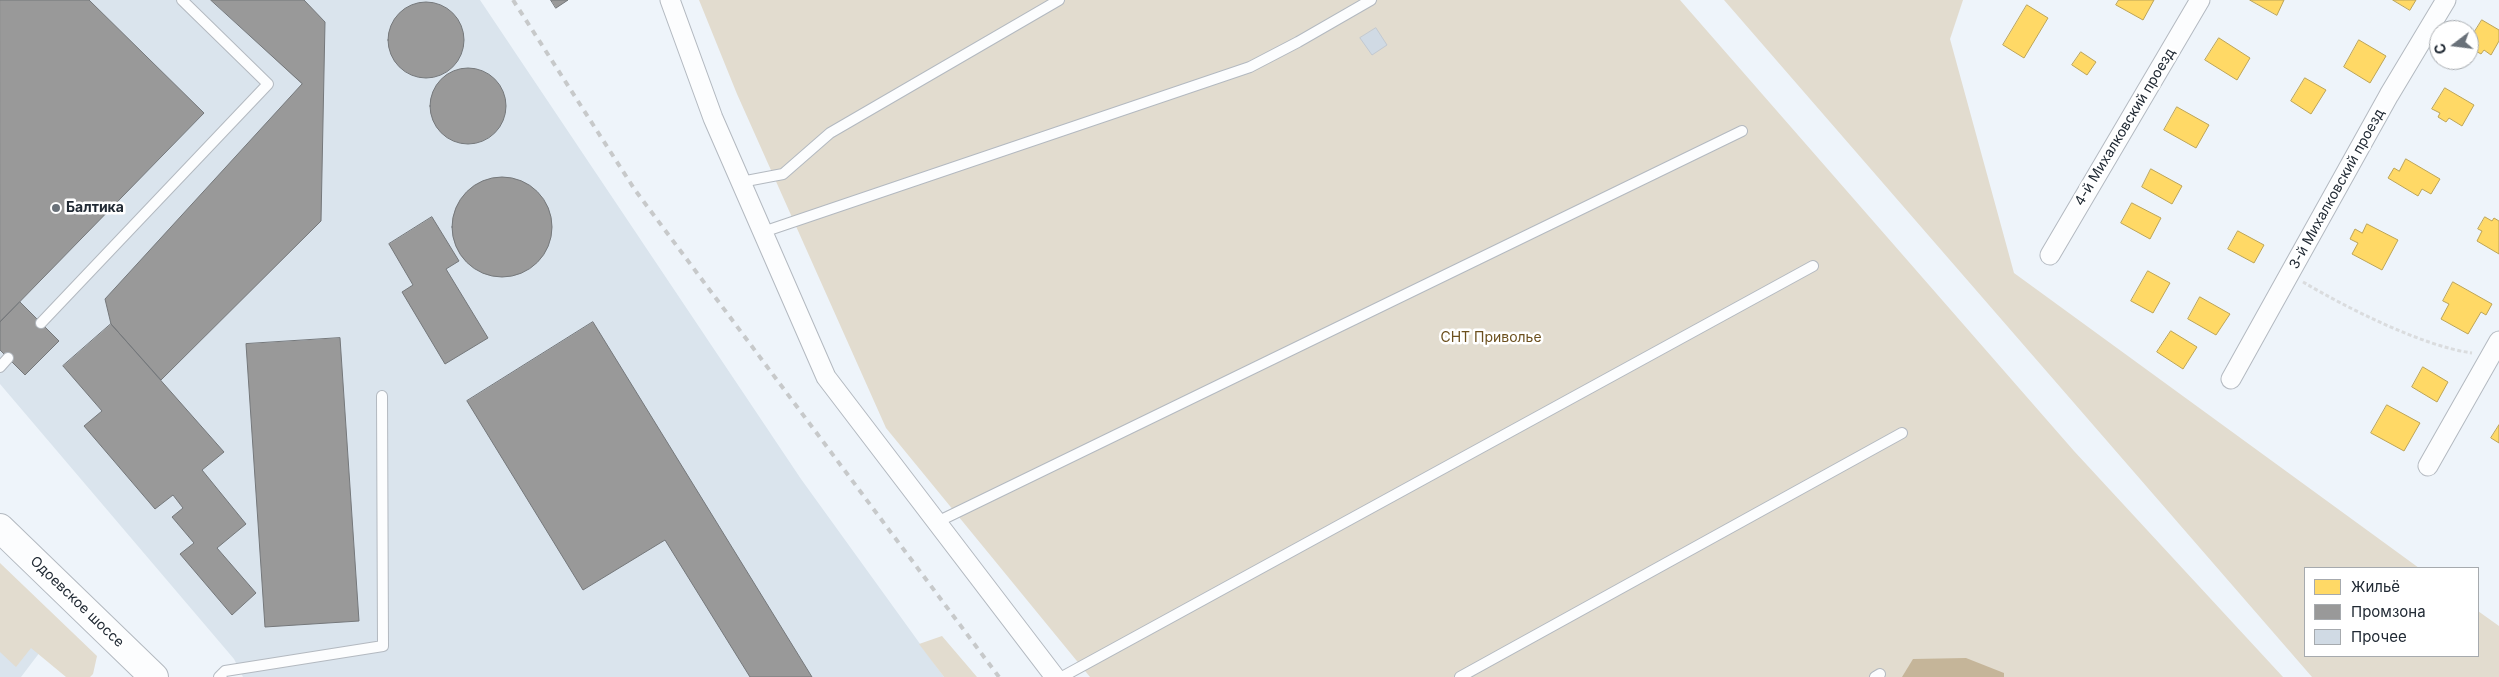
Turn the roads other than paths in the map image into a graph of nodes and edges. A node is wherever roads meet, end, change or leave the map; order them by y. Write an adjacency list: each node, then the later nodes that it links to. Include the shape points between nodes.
1 (182, 0): 12 (lane, via 268,84)
2 (670, 0): 8 (street, via 712,118)
3 (1059, 0): 8 (lane, via 830,133 783,174)
4 (1371, 0): 9 (lane, via 1250,67)
5 (2200, 0): 10 (street, 4-й Михалковский проезд)
6 (2446, 0): 16 (street, 3-й Михалковский проезд, via 2389,95)
7 (1742, 131): 20 (lane)
8 (741, 182): 9 (street)
9 (763, 232): 20 (street, via 826,377)
10 (2050, 254)
11 (1813, 266): 25 (lane)
12 (41, 323)
13 (2495, 349): 19 (street)
14 (8, 358): 15 (lane)
15 (0, 367)
16 (2231, 379)
17 (382, 396): 23 (lane, via 383,646 225,671)
18 (1902, 433): 26 (lane)
19 (2428, 466)
20 (937, 522): 24 (street)
21 (0, 528): 22 (main road, Одоевское шоссе)
22 (154, 677)
23 (219, 677)
24 (1055, 677)
25 (1062, 677)
26 (1460, 677)

